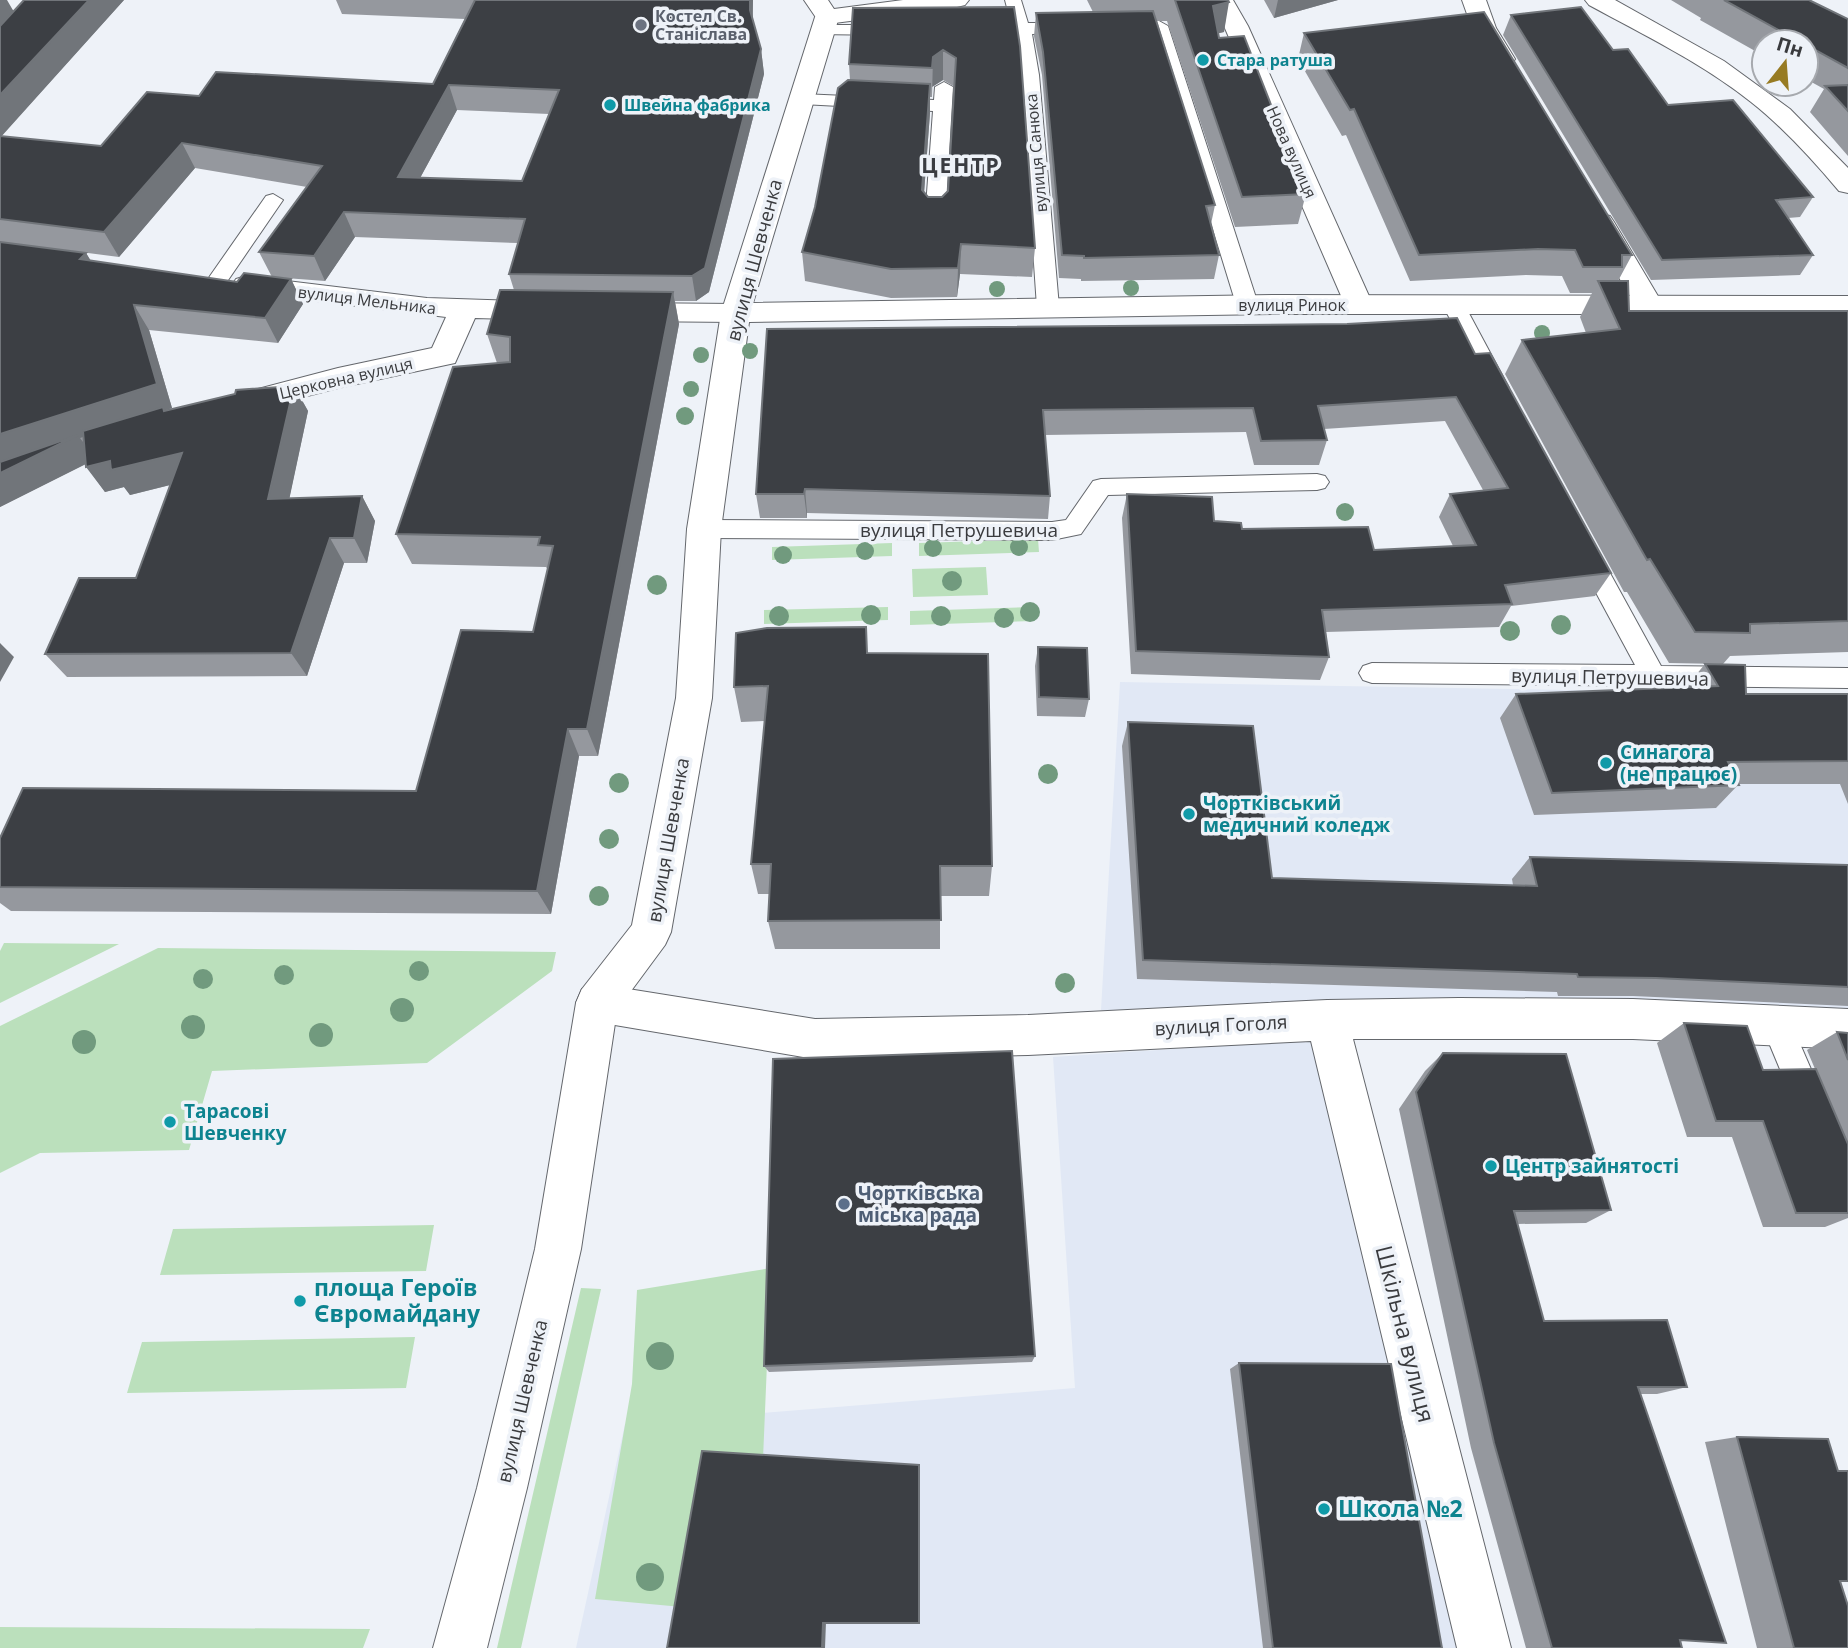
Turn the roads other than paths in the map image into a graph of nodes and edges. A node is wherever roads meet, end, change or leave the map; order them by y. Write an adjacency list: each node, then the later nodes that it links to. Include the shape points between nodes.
1 (957, 0): 6 (street)
2 (1013, 0): 8 (lane, вулиця Санюка)
3 (1221, 0): 21 (street, Нова вулиця)
4 (1475, 0): 10 (street, via 1484,28)
5 (1597, 0): 14 (street, via 1683,46 1757,95 1821,153)
6 (822, 16): 9 (lane); 12 (street, вулиця Шевченка)
7 (955, 29): 8 (lane)
8 (1022, 29): 19 (lane, via 1159,26); 23 (lane, вулиця Санюка, via 1030,75)
9 (902, 30)
10 (1512, 75)
11 (944, 86): 13 (lane)
12 (802, 99): 13 (lane); 26 (street, вулиця Шевченка)
13 (942, 106): 17 (lane)
14 (1848, 185)
15 (273, 200): 18 (lane)
16 (1588, 203): 24 (street)
17 (935, 220)
18 (205, 280): 25 (street, вулиця Мельника)
19 (1247, 304): 21 (street, вулиця Ринок); 23 (street, вулиця Ринок)
20 (1452, 304): 21 (street, вулиця Ринок); 24 (street, вулиця Ринок); 28 (lane)
21 (1359, 305)
22 (1848, 305): 24 (street, вулиця Ринок)
23 (1048, 307): 26 (street, вулиця Ринок)
24 (1651, 308)
25 (464, 310): 26 (street, вулиця Мельника); 27 (street, Церковна вулиця, via 444,355)
26 (736, 313): 30 (street, вулиця Шевченка)
27 (220, 409)
28 (1511, 413)
29 (1317, 482): 30 (lane, вулиця Петрушевича, via 1101,487 1073,528 1052,531)
30 (704, 529): 35 (street, вулиця Шевченка, via 694,698 651,932)
31 (1576, 533): 33 (lane)
32 (1372, 673): 33 (lane, вулиця Петрушевича)
33 (1655, 678): 34 (lane, вулиця Петрушевича)
34 (1848, 678)
35 (597, 1003): 36 (street, вулиця Гоголя, via 815,1039 1028,1035); 40 (street, вулиця Шевченка, via 558,1249)
36 (1327, 1020): 37 (street, вулиця Гоголя, via 1619,1018); 41 (street, Шкільна вулиця)
37 (1777, 1026): 38 (street, вулиця Гоголя); 39 (lane)
38 (1848, 1029)
39 (1823, 1136)
40 (460, 1648)
41 (1484, 1648)

